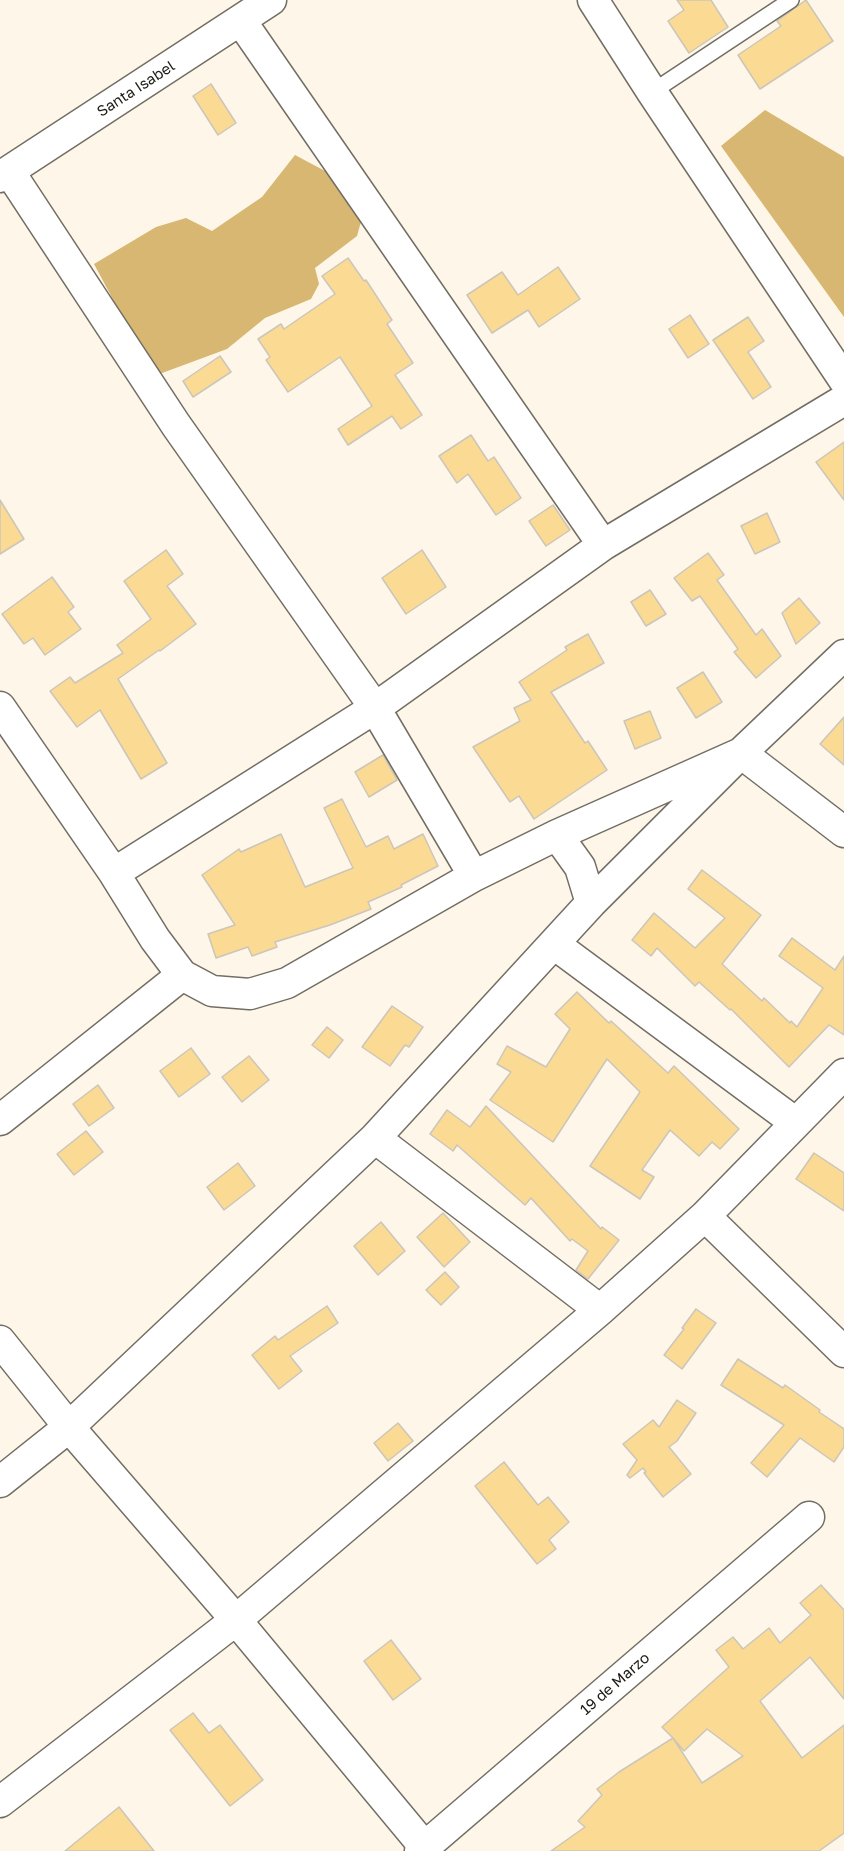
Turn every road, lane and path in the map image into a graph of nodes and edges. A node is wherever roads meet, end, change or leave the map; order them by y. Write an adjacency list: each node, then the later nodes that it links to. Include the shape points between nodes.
1 (271, 0): 4 (street, Santa Isabel)
2 (593, 0): 5 (street)
3 (790, 0): 5 (lane)
4 (241, 21): 6 (street, Santa Isabel); 9 (street)
5 (652, 92): 7 (street)
6 (5, 174): 11 (street)
7 (844, 380)
8 (844, 400): 9 (street)
9 (603, 545): 11 (street)
10 (844, 655): 13 (street)
11 (375, 708): 16 (street); 17 (street)
12 (3, 719): 16 (street)
13 (741, 753): 14 (street); 15 (street); 18 (street)
14 (844, 832)
15 (557, 835): 17 (street); 18 (street, via 580,867)
16 (114, 873): 20 (street)
17 (474, 876): 20 (street, via 287,983 250,994 212,991)
18 (591, 903): 19 (street)
19 (554, 944): 23 (street); 24 (street)
20 (182, 975): 22 (street)
21 (844, 1074): 23 (street)
22 (0, 1120)
23 (796, 1123): 25 (street)
24 (375, 1138): 26 (street); 29 (street)
25 (705, 1216): 26 (street); 28 (street)
26 (600, 1310): 32 (street)
27 (0, 1341): 29 (street)
28 (844, 1352)
29 (69, 1427): 30 (street); 32 (street)
30 (0, 1482)
31 (809, 1517): 34 (street, 19 de Marzo)
32 (236, 1620): 33 (street); 34 (street)
33 (0, 1802)
34 (424, 1850)

